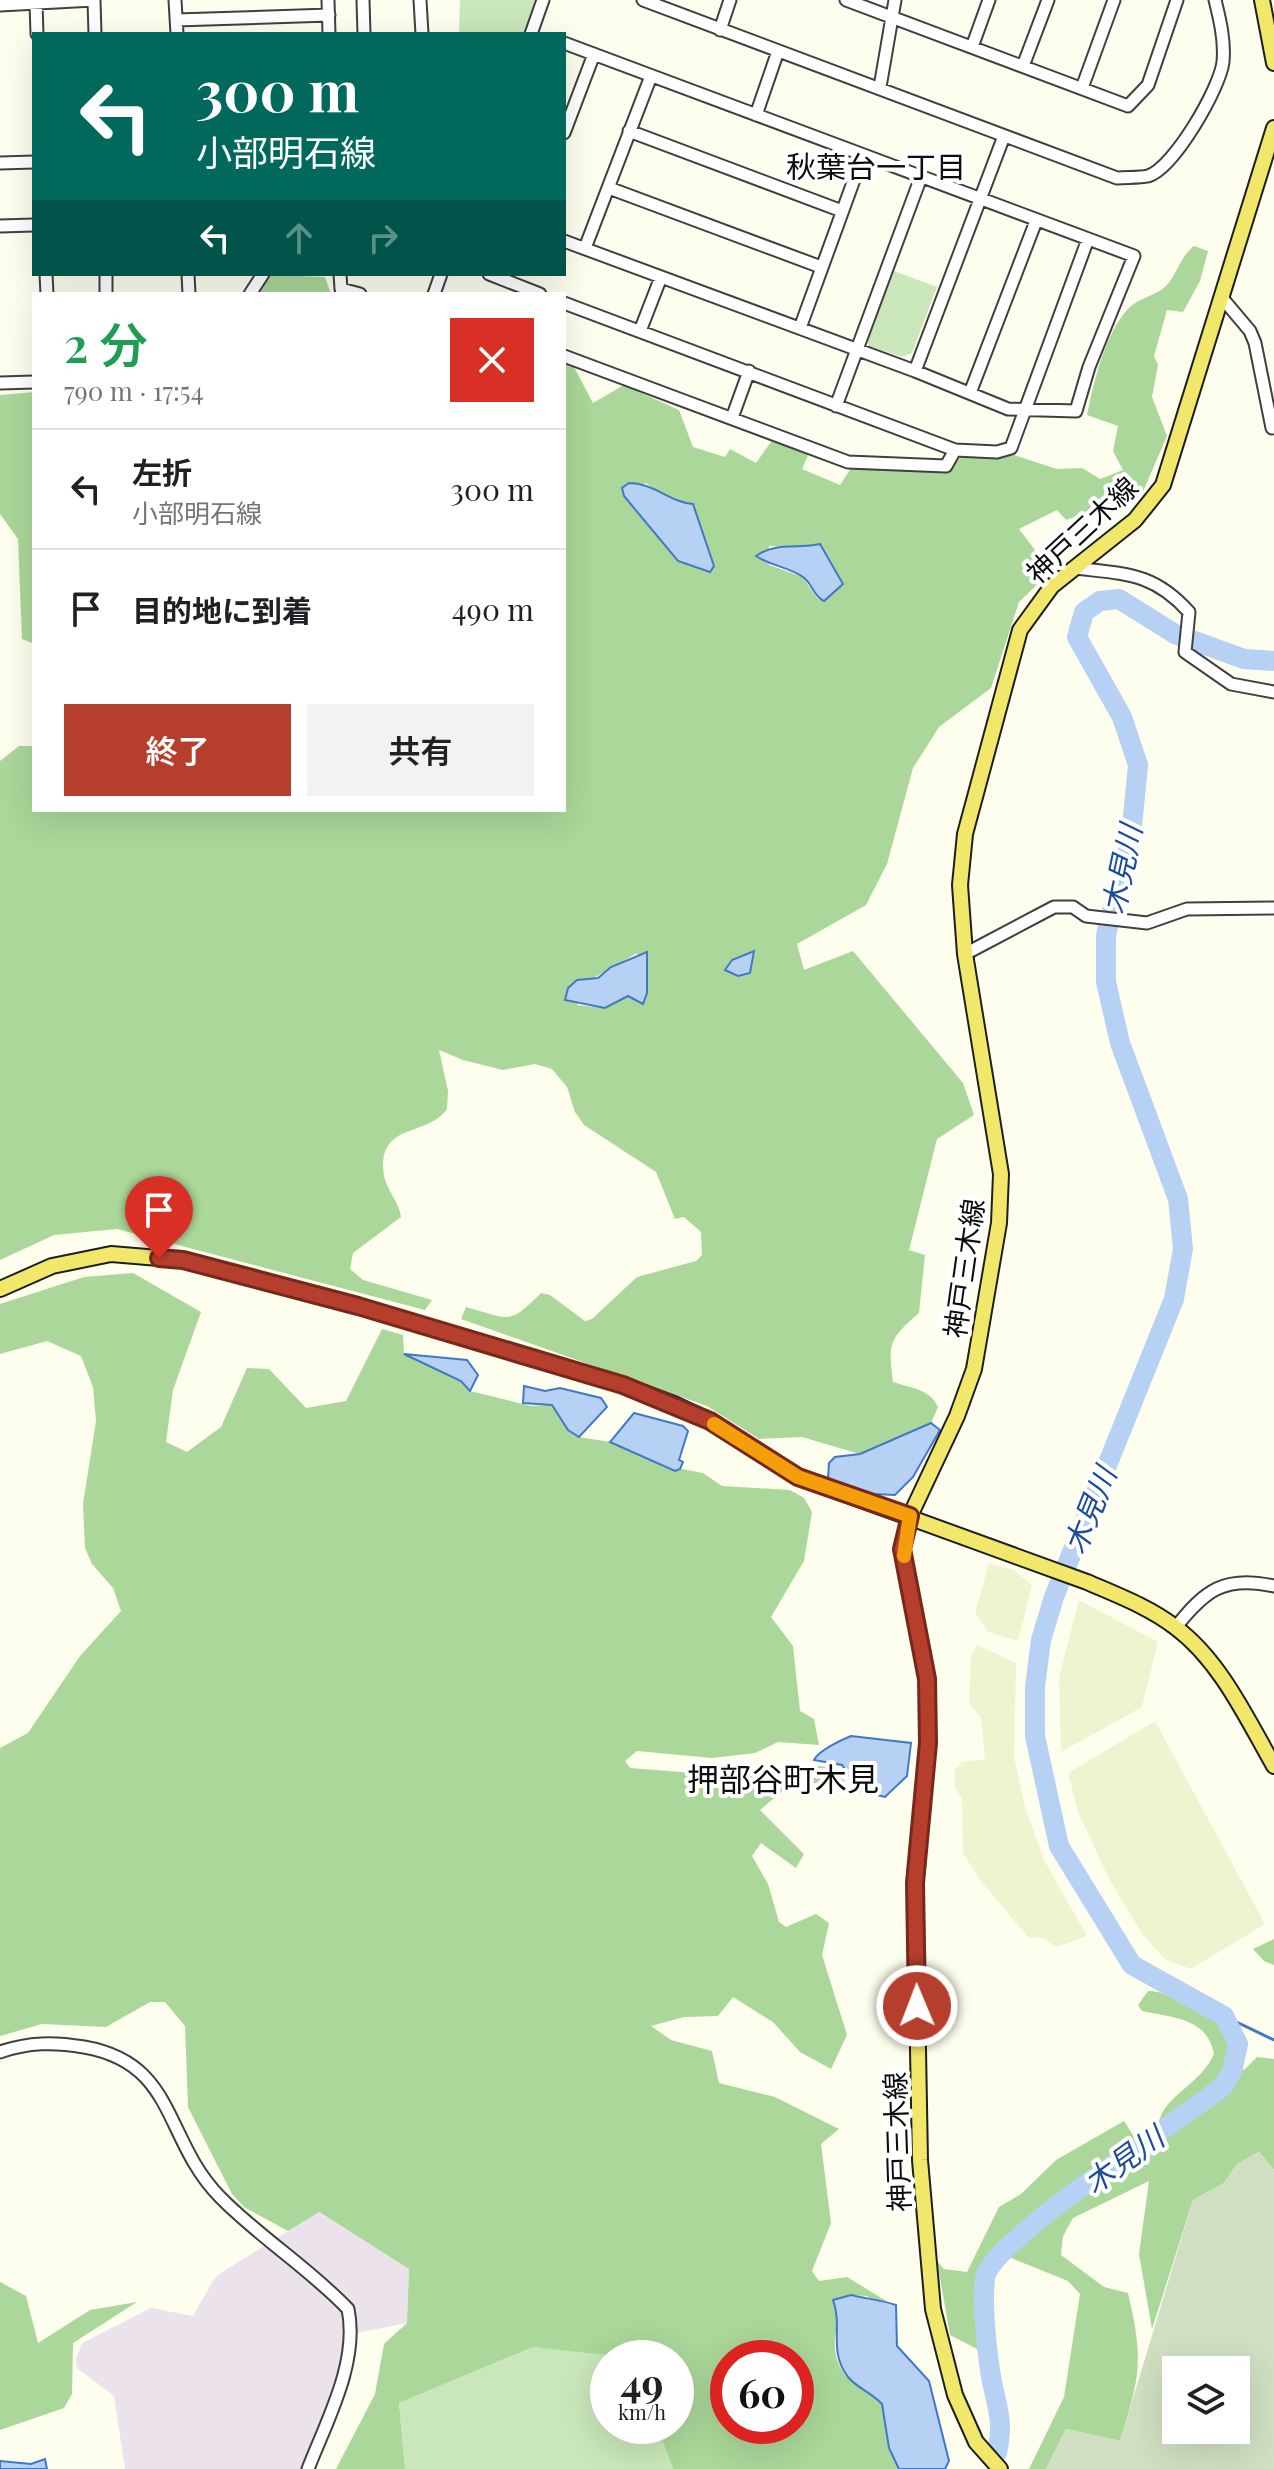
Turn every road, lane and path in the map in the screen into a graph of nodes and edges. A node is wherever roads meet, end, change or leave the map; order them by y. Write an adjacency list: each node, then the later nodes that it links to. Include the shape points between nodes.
1 (94, 0): 17 (street); 24 (street)
2 (175, 0): 21 (street)
3 (328, 0): 19 (street)
4 (363, 0): 27 (street)
5 (420, 0): 28 (street)
6 (543, 0): 29 (street)
7 (643, 0): 22 (street)
8 (730, 0): 22 (street)
9 (846, 0): 20 (street)
10 (895, 0): 20 (street)
11 (989, 0): 31 (street)
12 (1048, 0): 35 (street)
13 (1114, 0): 38 (street)
14 (1178, 0): 38 (street, via 1148,85 1128,106)
15 (1215, 0): 43 (street, via 1223,28 1223,64 1214,93 1170,158 1150,175 1117,178)
16 (1262, 0): 34 (main road)
17 (36, 3): 18 (street); 23 (street)
18 (0, 5)
19 (329, 15): 21 (street); 26 (street)
20 (893, 18): 31 (street); 37 (street)
21 (176, 20): 25 (street)
22 (720, 30): 32 (street)
23 (37, 32)
24 (95, 32)
25 (177, 32)
26 (329, 32)
27 (364, 32)
28 (422, 32)
29 (534, 32)
30 (566, 44): 33 (street)
31 (972, 47): 35 (street)
32 (778, 51): 37 (street); 39 (street)
33 (594, 54): 36 (street); 40 (street)
34 (1274, 63)
35 (1023, 66): 38 (street)
36 (651, 76): 39 (street); 42 (street)
37 (880, 87): 43 (street)
38 (1082, 88)
39 (756, 115): 44 (street)
40 (566, 128)
41 (1274, 128): 63 (main road, 神戸三木線)
42 (629, 131): 48 (street); 50 (street)
43 (1004, 136): 49 (street)
44 (863, 155): 47 (street); 50 (street)
45 (32, 162): 46 (street)
46 (0, 163)
47 (921, 177): 49 (street); 67 (street)
48 (609, 188): 56 (street); 57 (street)
49 (980, 199): 51 (street); 70 (street)
50 (842, 211): 57 (street)
51 (1036, 221): 54 (street); 73 (street)
52 (32, 225): 53 (street)
53 (0, 226)
54 (1088, 239): 75 (street); 75 (street, via 1134,256 1076,411)
55 (566, 242): 56 (street)
56 (585, 248): 60 (street)
57 (821, 267): 65 (street)
58 (340, 276): 61 (street, via 341,289)
59 (494, 276): 62 (street)
60 (661, 277): 65 (street); 66 (street)
61 (352, 292)
62 (535, 292)
63 (1223, 299): 77 (street, via 1250,331); 79 (main road, 神戸三木線, via 1163,485 1135,520)
64 (566, 304): 66 (street)
65 (800, 328): 67 (street)
66 (640, 331): 69 (street)
67 (858, 351): 70 (street); 74 (street)
68 (566, 357): 76 (street)
69 (749, 371): 74 (street); 76 (street)
70 (915, 371): 73 (street)
71 (32, 382): 72 (street)
72 (0, 383)
73 (970, 393): 75 (street)
74 (836, 406): 78 (street)
75 (1023, 411): 78 (street, via 1011,448)
76 (732, 418): 78 (street, via 848,462 946,466)
77 (1272, 428)
78 (955, 450)
79 (1075, 568): 80 (street, via 1157,582 1189,612 1185,652 1231,684); 82 (main road, 神戸三木線, via 1052,586 1020,630 965,834 960,885)
80 (1274, 692)
81 (1274, 908): 82 (street, via 1187,909 1147,923 1054,907)
82 (965, 954): 84 (main road, 神戸三木線, via 1001,1174 999,1223 974,1369)
83 (0, 1289): 84 (main road, via 52,1266 111,1254 183,1260 623,1385 710,1421 798,1477)
84 (910, 1516): 86 (main road, via 1087,1582); 90 (main road, 神戸三木線, via 902,1549 927,1679 928,1743 915,1883 920,2160 933,2309 955,2395 976,2442)
85 (1274, 1586): 86 (street, via 1220,1586 1201,1596)
86 (1176, 1627): 87 (main road, via 1236,1700)
87 (1274, 1766)
88 (0, 2052): 89 (street, via 57,2043 111,2051 136,2065 159,2093 183,2144 218,2195 348,2309 349,2354)
89 (308, 2469)
90 (1000, 2469)

